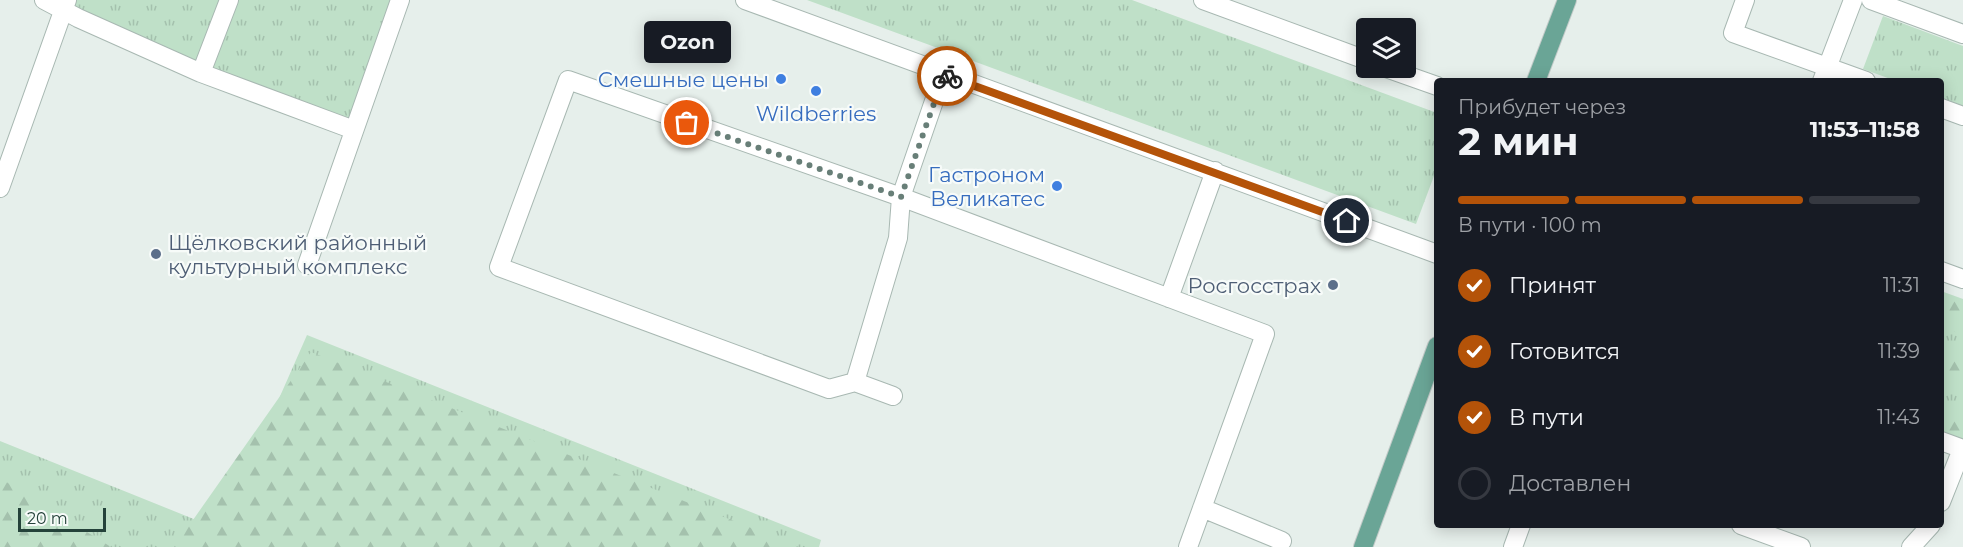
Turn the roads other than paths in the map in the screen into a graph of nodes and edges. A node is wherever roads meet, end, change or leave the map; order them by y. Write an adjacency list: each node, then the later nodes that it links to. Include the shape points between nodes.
1 (44, 0): 10 (street)
2 (230, 0): 13 (street)
3 (400, 0): 22 (street)
4 (745, 0): 15 (street)
5 (1204, 0): 12 (street)
6 (1567, 0): 17 (main road)
7 (1745, 0): 14 (street, via 1733,33)
8 (1853, 0): 14 (street)
9 (1871, 0): 11 (street)
10 (65, 4): 13 (street, via 78,18); 24 (street)
11 (1963, 34)
12 (1356, 56)
13 (201, 73): 22 (street)
14 (1825, 74): 18 (street)
15 (944, 75): 23 (street); 25 (street)
16 (1414, 78): 19 (street)
17 (1537, 78)
18 (1848, 78)
19 (1434, 85)
20 (1944, 109): 21 (street)
21 (1963, 117)
22 (354, 130): 27 (street)
23 (1215, 171): 26 (street); 30 (street)
24 (0, 188)
25 (901, 197): 30 (street); 32 (street, via 898,238); 32 (street, via 568,80 499,267 829,389)
26 (1434, 253)
27 (307, 265)
28 (1944, 273): 29 (street)
29 (1963, 279)
30 (1169, 298): 37 (street, via 1265,334)
31 (1434, 354): 43 (main road)
32 (855, 382): 33 (street)
33 (893, 396)
34 (1944, 442): 35 (street)
35 (1963, 449): 36 (street)
36 (1944, 495)
37 (1202, 508): 41 (street); 42 (street)
38 (1520, 528): 44 (street)
39 (1749, 528): 45 (street)
40 (1928, 528): 46 (street)
41 (1282, 541)
42 (1188, 547)
43 (1363, 547)
44 (1513, 547)
45 (1801, 547)
46 (1911, 547)

